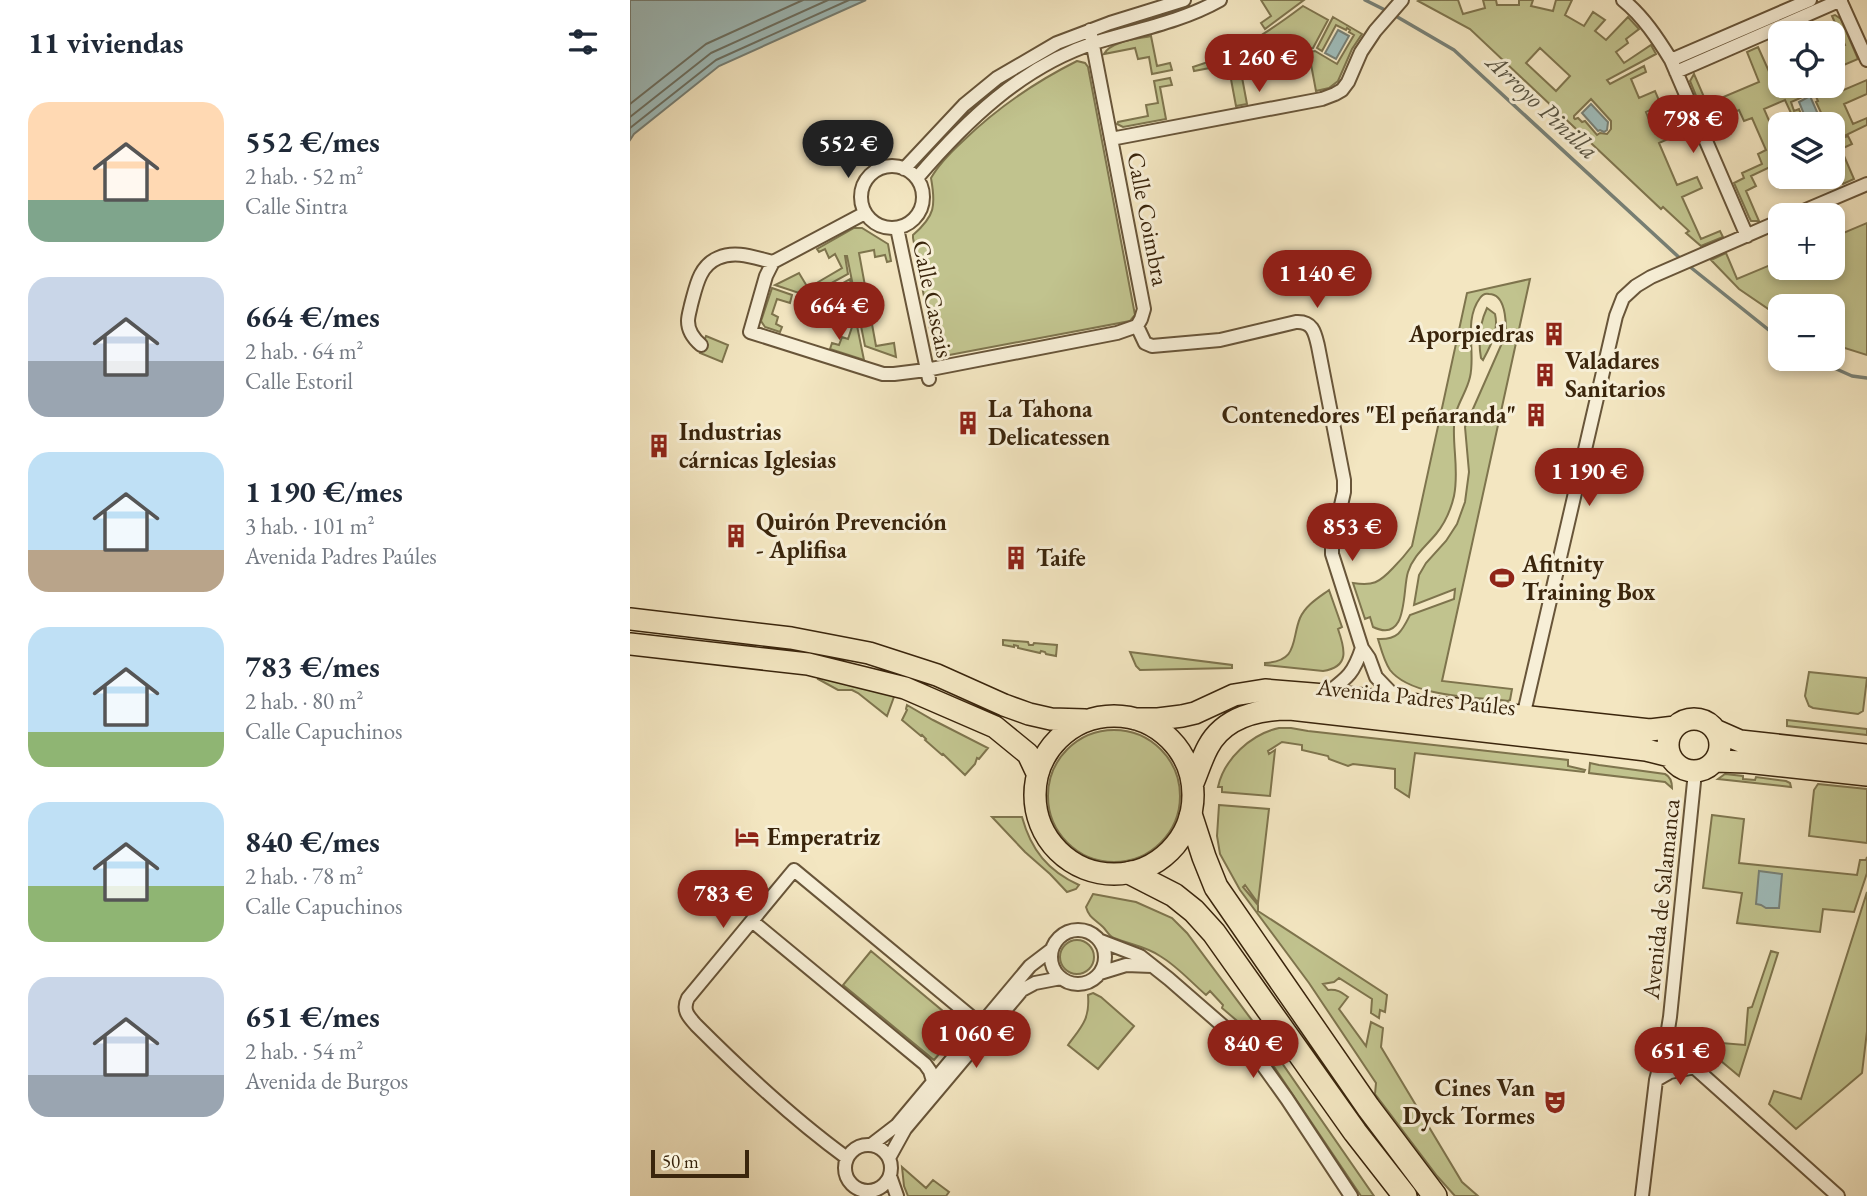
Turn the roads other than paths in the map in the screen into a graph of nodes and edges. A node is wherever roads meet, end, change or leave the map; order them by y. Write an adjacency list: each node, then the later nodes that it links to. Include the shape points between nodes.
1 (1184, 0): 7 (street)
2 (1220, 0): 8 (street, via 1193,13)
3 (1623, 0): 10 (street, via 1653,33)
4 (1810, 0): 10 (street)
5 (1840, 0): 9 (street); 10 (street)
6 (1400, 2): 11 (street, via 1361,52 1348,82 1335,94)
7 (1090, 30): 8 (street, Calle Coimbra); 12 (street, via 1057,43 997,78 964,105)
8 (1092, 44): 11 (street, Calle Coimbra); 13 (street, via 1003,92 954,136)
9 (1867, 60)
10 (1673, 66): 19 (street)
11 (1111, 139): 21 (street, Calle Coimbra, via 1144,309)
12 (904, 169): 13 (street); 16 (street, via 892,166 869,176 862,188)
13 (917, 178): 18 (street, via 922,188 921,209 907,225)
14 (1867, 184): 15 (street)
15 (1822, 203)
16 (865, 213): 18 (street, via 884,228); 20 (street)
17 (1768, 226): 19 (street)
18 (897, 228): 23 (street, Calle Cascais)
19 (1746, 236): 29 (street, Avenida Padres Paúles, via 1673,267 1623,298)
20 (773, 262): 22 (street, via 734,254 717,258 705,268 687,320); 23 (street, via 750,332 883,374)
21 (1137, 326): 23 (street); 26 (street, via 1145,343 1152,346 1220,340 1296,322 1312,327 1344,480 1332,554)
22 (701, 345)
23 (927, 374)
24 (630, 620): 31 (highway, via 791,638 869,653 937,674 1029,714)
25 (630, 644): 38 (highway, via 807,664 905,688 995,727 1028,754)
26 (1362, 648): 27 (street, via 1356,668); 28 (street, via 1376,677)
27 (1325, 695): 28 (highway, Avenida Padres Paúles); 30 (highway, Avenida Padres Paúles, via 1246,692 1195,713)
28 (1402, 704): 29 (highway, Avenida Padres Paúles)
29 (1523, 717): 32 (highway, Avenida Padres Paúles, via 1650,730)
30 (1136, 719): 31 (highway); 40 (highway, via 1157,728 1174,743)
31 (1087, 720): 38 (highway, via 1056,741)
32 (1675, 727): 33 (highway, via 1694,720); 35 (highway, via 1668,746)
33 (1715, 730): 34 (highway, via 1740,741); 36 (highway, via 1720,751)
34 (1867, 755)
35 (1670, 756): 37 (highway, via 1685,770); 40 (highway, Avenida Padres Paúles, via 1270,709 1222,729 1208,746)
36 (1715, 761): 37 (highway); 39 (highway)
37 (1695, 772): 50 (street, Avenida de Salamanca)
38 (1037, 774): 42 (highway, via 1034,800 1038,820 1060,854 1095,873)
39 (1867, 775)
40 (1193, 783): 41 (highway)
41 (1191, 817): 42 (highway, via 1169,853); 58 (highway, via 1216,887)
42 (1131, 873): 52 (highway, via 1194,911)
43 (752, 921): 49 (street, via 794,870); 54 (street, via 925,1064); 56 (street, via 688,998 687,1015 773,1100)
44 (1101, 942): 45 (street, via 1086,931 1074,930 1063,934); 46 (street, via 1140,956); 47 (street, via 1105,962)
45 (1051, 950): 48 (street, via 1054,971); 49 (street, via 1030,966)
46 (1152, 966): 47 (street, via 1126,965); 62 (street, via 1254,1053)
47 (1100, 973): 48 (street, via 1080,984)
48 (1061, 978): 57 (street, via 1022,990 905,1129)
49 (981, 1025): 54 (street)
50 (1666, 1042): 51 (street); 53 (street, Avenida de Salamanca)
51 (1695, 1067): 53 (street); 68 (street)
52 (1313, 1073): 63 (highway, via 1343,1136); 64 (highway)
53 (1656, 1080): 67 (street, Avenida de Salamanca)
54 (933, 1081): 55 (street, via 897,1125)
55 (872, 1145): 56 (street, via 862,1146); 57 (street)
56 (847, 1158): 60 (street, via 847,1177)
57 (889, 1158): 59 (street)
58 (1408, 1159): 65 (highway); 66 (highway)
59 (890, 1176): 60 (street, via 883,1186); 61 (street)
60 (862, 1193)
61 (897, 1196)
62 (1351, 1196)
63 (1387, 1196)
64 (1405, 1196)
65 (1435, 1196)
66 (1449, 1196)
67 (1642, 1196)
68 (1839, 1196)

